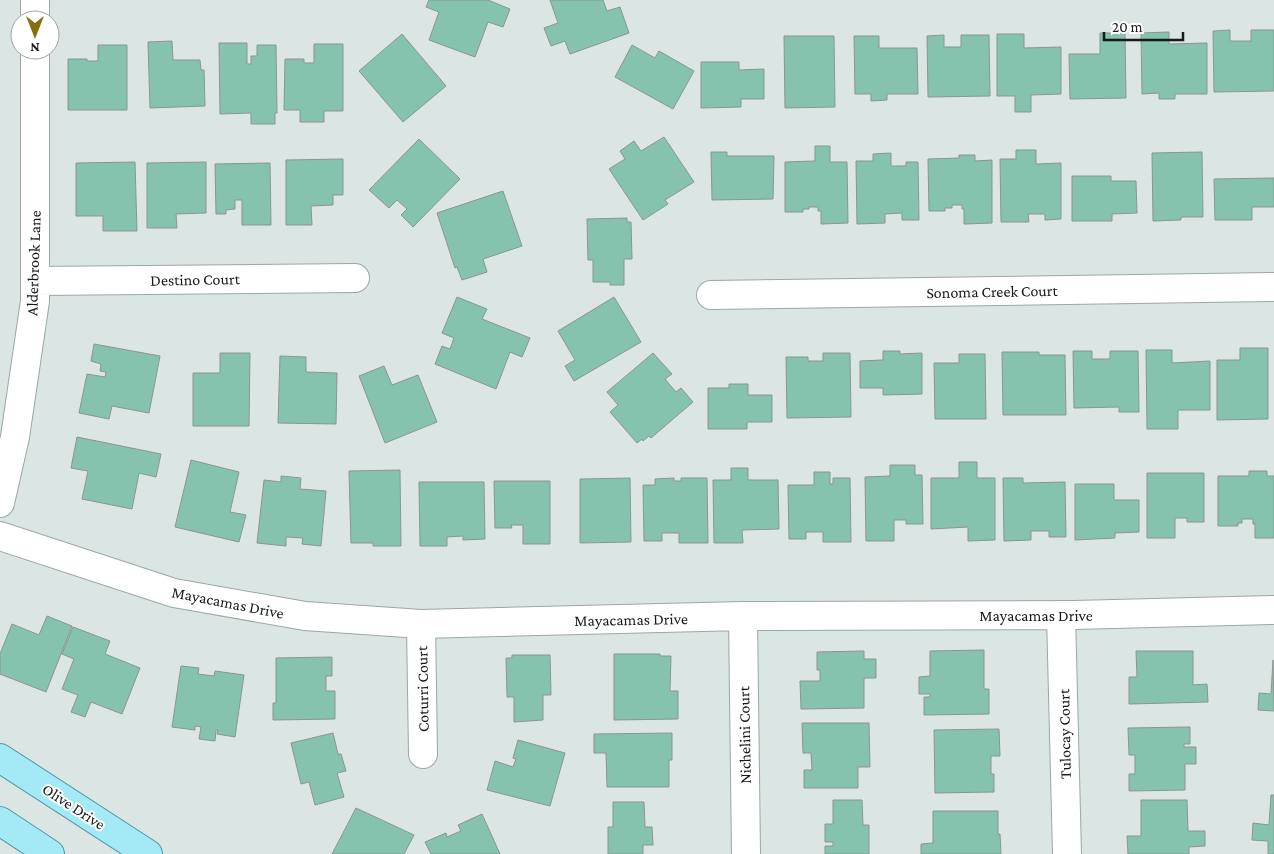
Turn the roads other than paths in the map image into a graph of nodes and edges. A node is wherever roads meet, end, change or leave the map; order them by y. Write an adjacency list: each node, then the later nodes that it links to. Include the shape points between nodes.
1 (35, 60): 3 (street, Alderbrook Lane)
2 (355, 278): 3 (street, Destino Court)
3 (35, 281): 6 (street, Alderbrook Lane, via 35,301 15,437)
4 (1274, 286): 5 (street, Sonoma Creek Court)
5 (711, 295)
6 (0, 503)
7 (0, 536): 11 (street, Mayacamas Drive, via 174,593 305,616)
8 (1274, 610): 9 (street, Mayacamas Drive)
9 (1061, 615): 10 (street, Mayacamas Drive); 20 (street, Tulocay Court)
10 (743, 616): 11 (street, Mayacamas Drive); 19 (street, Nichelini Court)
11 (421, 624): 12 (street, Coturri Court)
12 (423, 754)
13 (0, 758): 15 (main road, Olive Drive)
14 (0, 774): 15 (main road)
15 (74, 806): 18 (main road, Olive Drive)
16 (0, 821): 17 (main road)
17 (50, 854)
18 (148, 854)
19 (746, 854)
20 (1067, 854)

